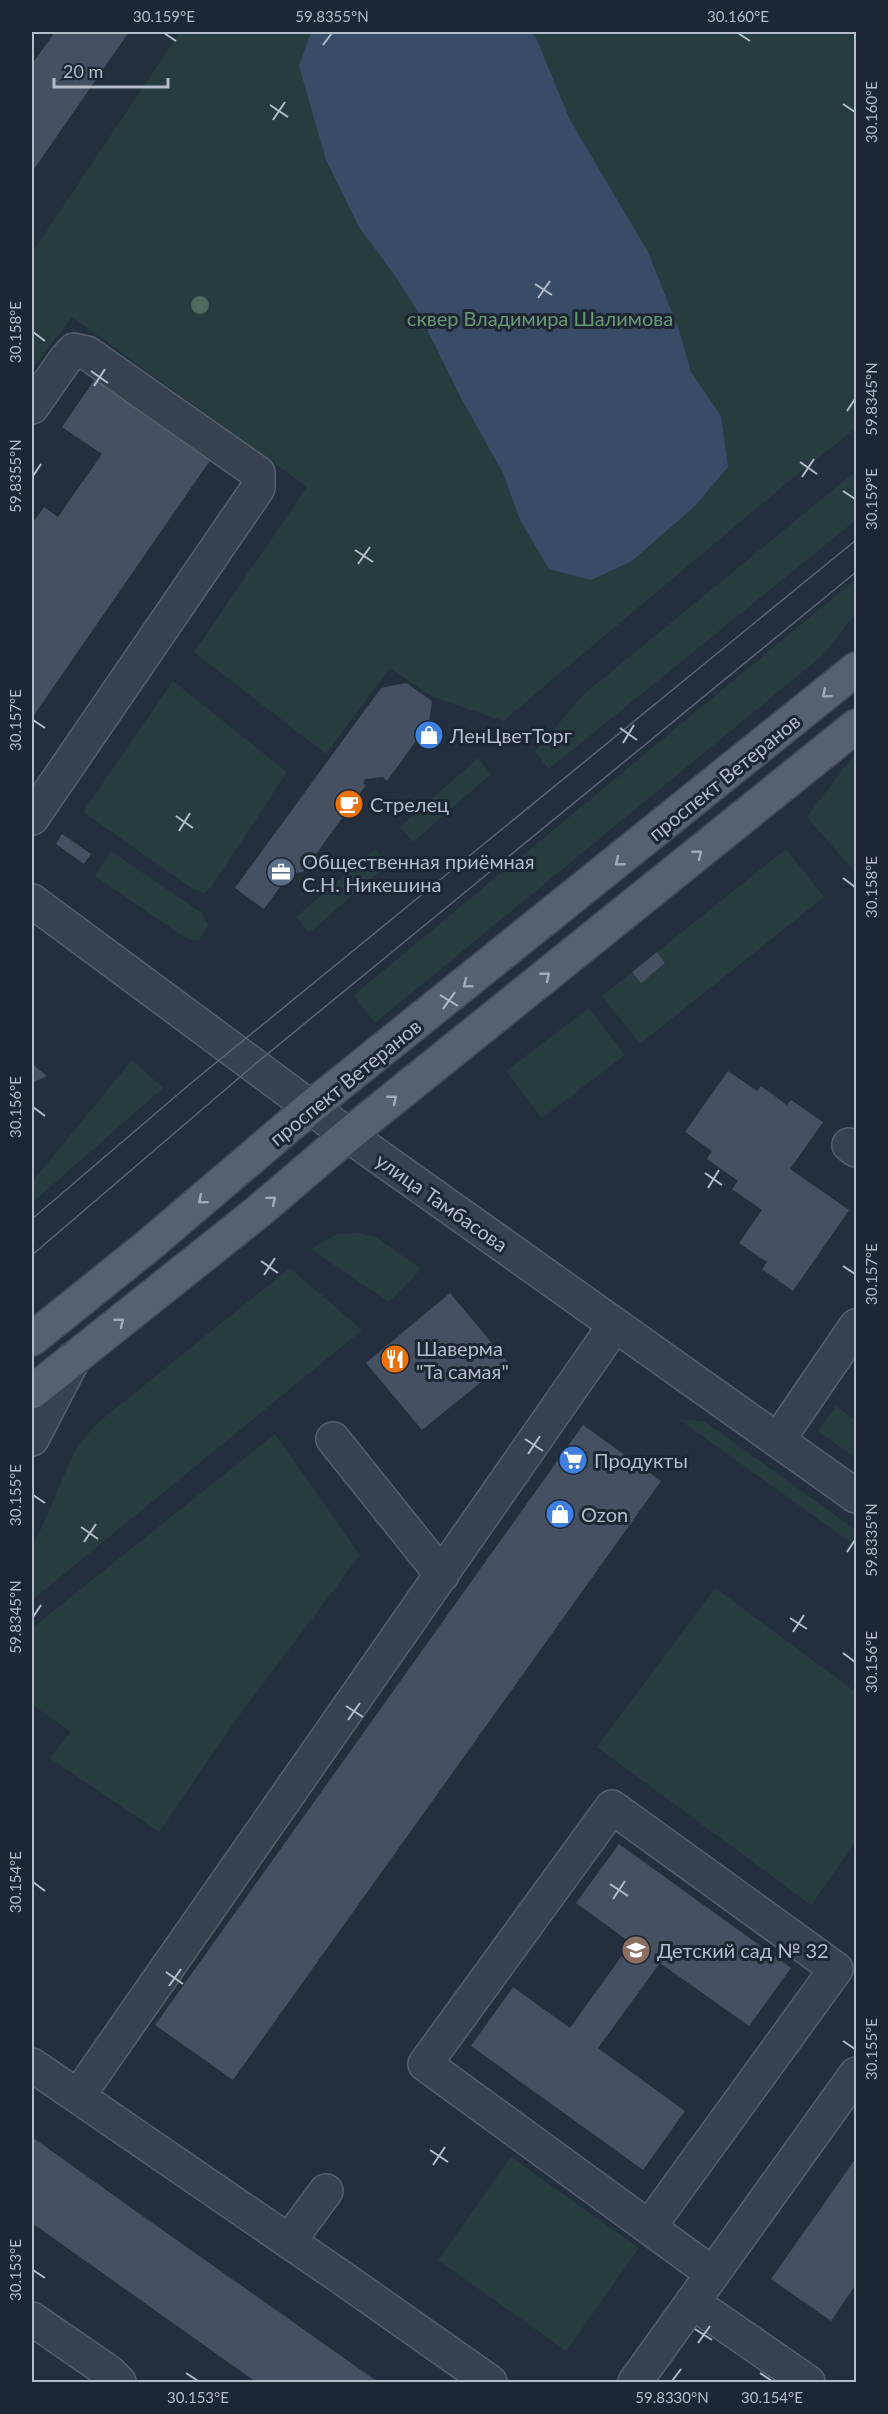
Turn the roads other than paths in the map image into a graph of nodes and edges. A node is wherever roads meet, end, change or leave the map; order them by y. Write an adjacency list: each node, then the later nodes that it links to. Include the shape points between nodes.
1 (32, 407): 4 (street, via 74,350 87,352 258,473 258,488)
2 (856, 669): 6 (main road, проспект Ветеранов, one-way to 6)
3 (856, 726): 7 (main road, one-way to 3)
4 (33, 814)
5 (32, 901): 6 (street, улица Тамбасова)
6 (311, 1107): 7 (street, улица Тамбасова); 10 (main road, проспект Ветеранов, one-way to 10)
7 (348, 1135): 8 (street, улица Тамбасова); 11 (main road, one-way to 7)
8 (615, 1325): 15 (street, улица Тамбасова); 17 (street)
9 (856, 1326): 15 (street)
10 (32, 1339)
11 (74, 1358): 12 (main road); 13 (street)
12 (32, 1392)
13 (32, 1439)
14 (333, 1439): 17 (street)
15 (778, 1440): 16 (street, улица Тамбасова)
16 (856, 1496)
17 (442, 1575): 20 (street)
18 (32, 2065): 20 (street)
19 (856, 2074): 24 (street)
20 (78, 2096): 23 (street)
21 (326, 2191): 23 (street)
22 (649, 2227): 22 (street, via 425,2064 612,1807 836,1969); 24 (street)
23 (289, 2241): 28 (street)
24 (713, 2274): 25 (street)
25 (692, 2302): 29 (street); 30 (street)
26 (32, 2319): 27 (street)
27 (118, 2382)
28 (490, 2382)
29 (635, 2382)
30 (808, 2382)

